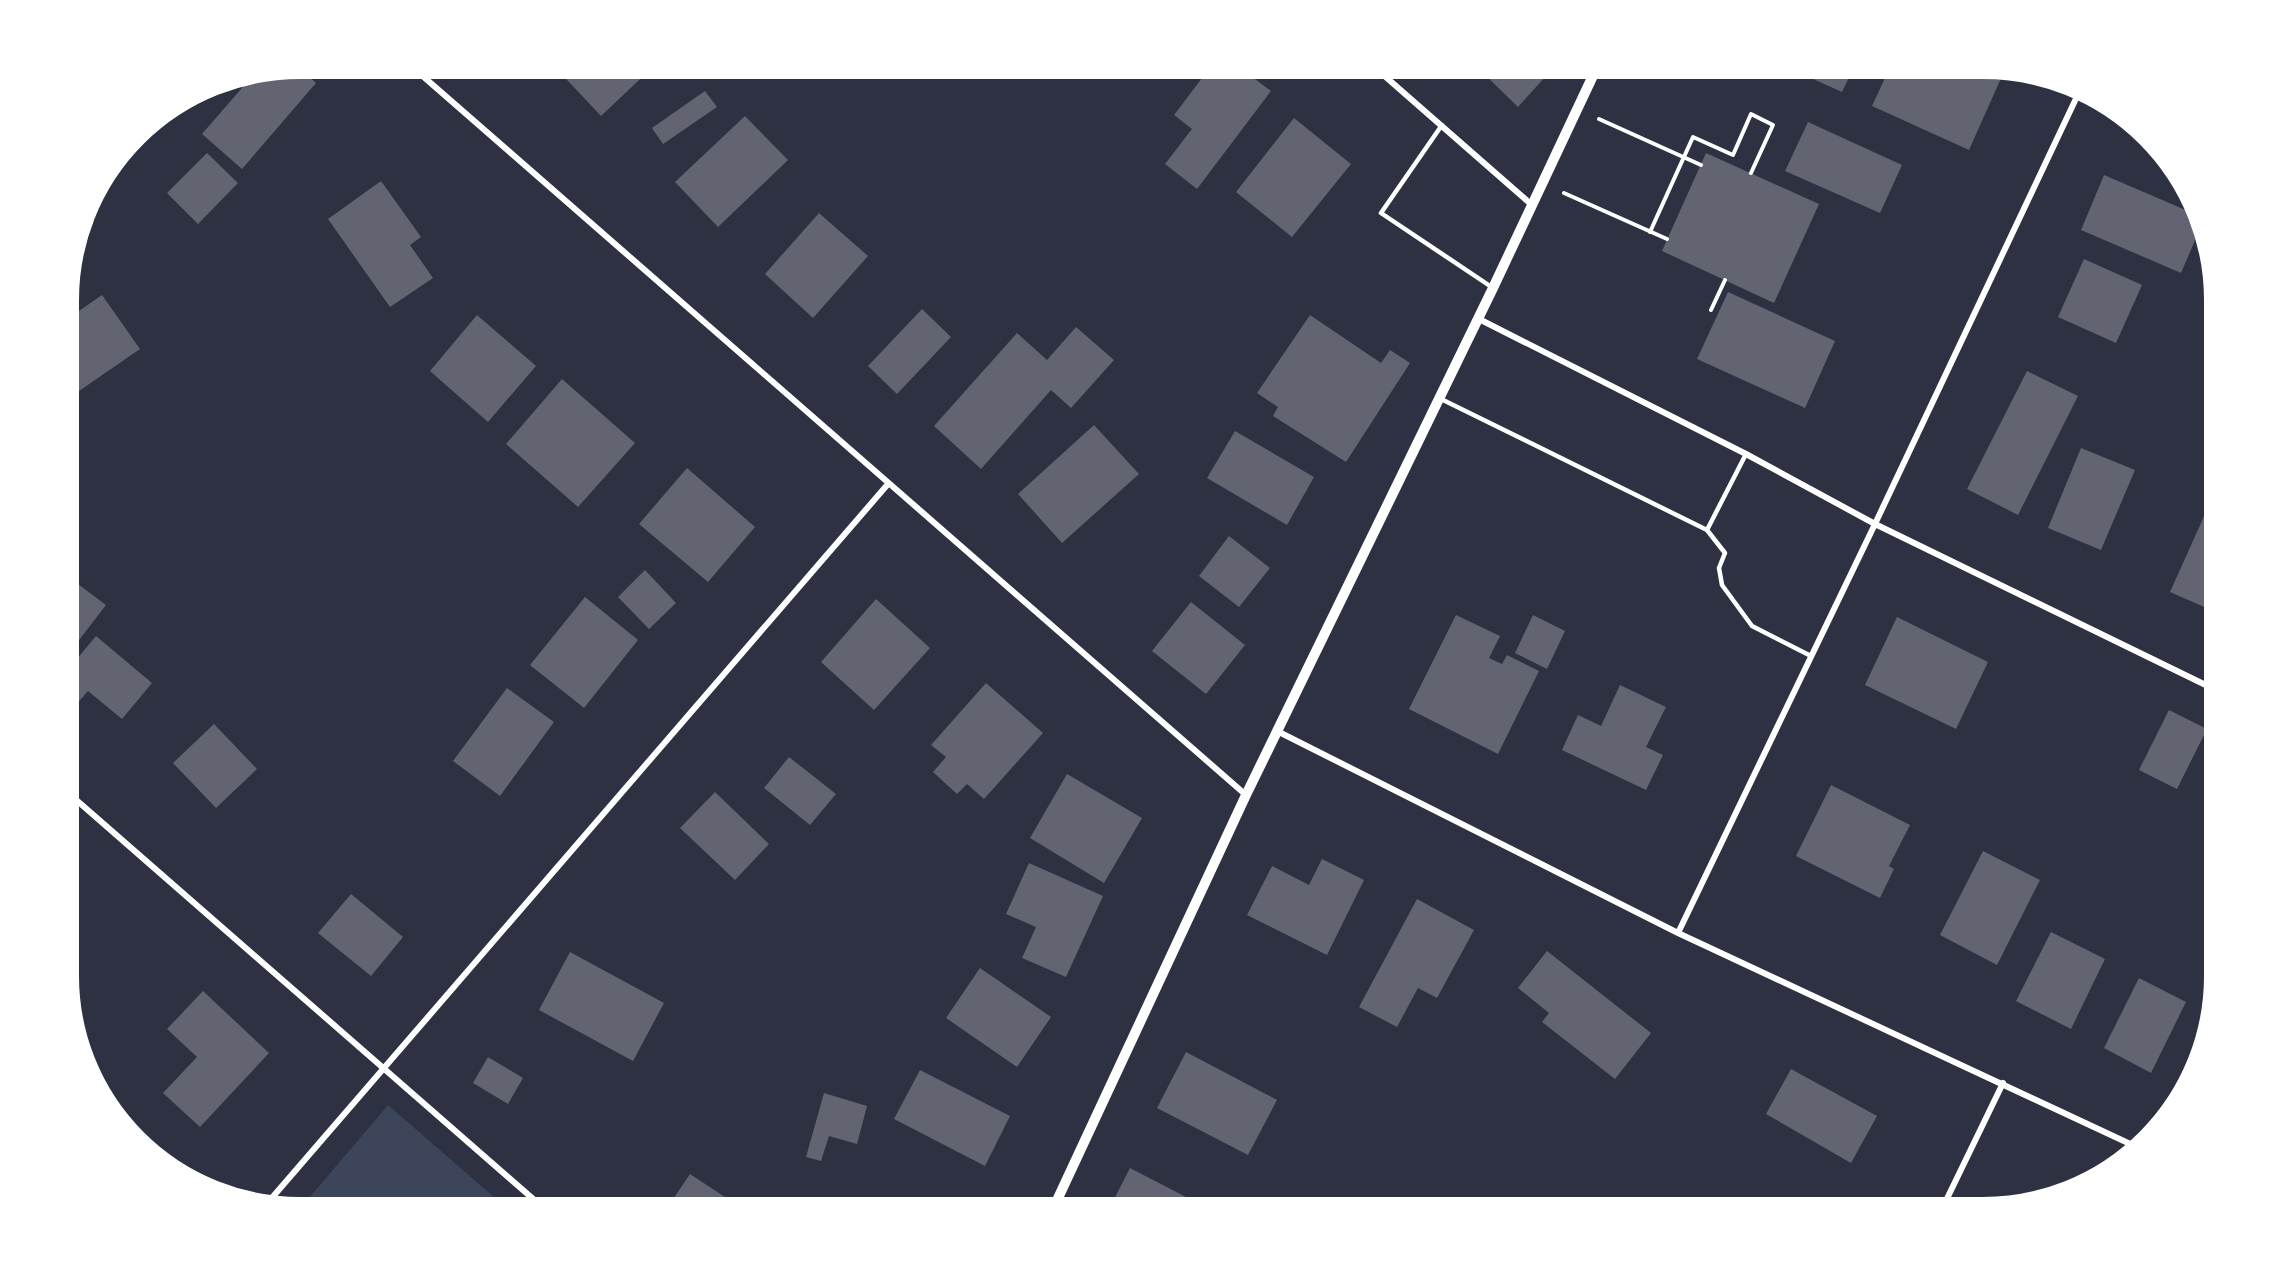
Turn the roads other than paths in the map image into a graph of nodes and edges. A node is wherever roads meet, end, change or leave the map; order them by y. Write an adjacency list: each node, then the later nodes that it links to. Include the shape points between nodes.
1 (423, 75): 11 (street)
2 (1385, 75): 5 (street)
3 (1593, 75): 6 (street)
4 (2077, 96): 12 (street)
5 (1442, 125): 6 (street); 7 (lane, via 1382,213)
6 (1532, 205): 7 (street)
7 (1493, 288): 8 (street)
8 (1478, 318): 9 (street); 10 (street)
9 (1439, 398): 13 (lane); 16 (street)
10 (1746, 454): 12 (street); 13 (lane)
11 (888, 484): 17 (street); 20 (street)
12 (1875, 524): 14 (street); 15 (street)
13 (1707, 530): 14 (lane, via 1725,553 1719,568 1722,585 1752,627)
14 (1811, 656): 19 (street)
15 (2208, 686)
16 (1277, 731): 17 (street); 19 (street)
17 (1246, 795): 25 (street)
18 (75, 799): 20 (street)
19 (1678, 933): 21 (street)
20 (383, 1069): 23 (street); 24 (street)
21 (2003, 1083): 22 (street); 26 (street)
22 (2132, 1144)
23 (271, 1199)
24 (535, 1201)
25 (1057, 1201)
26 (1946, 1201)

